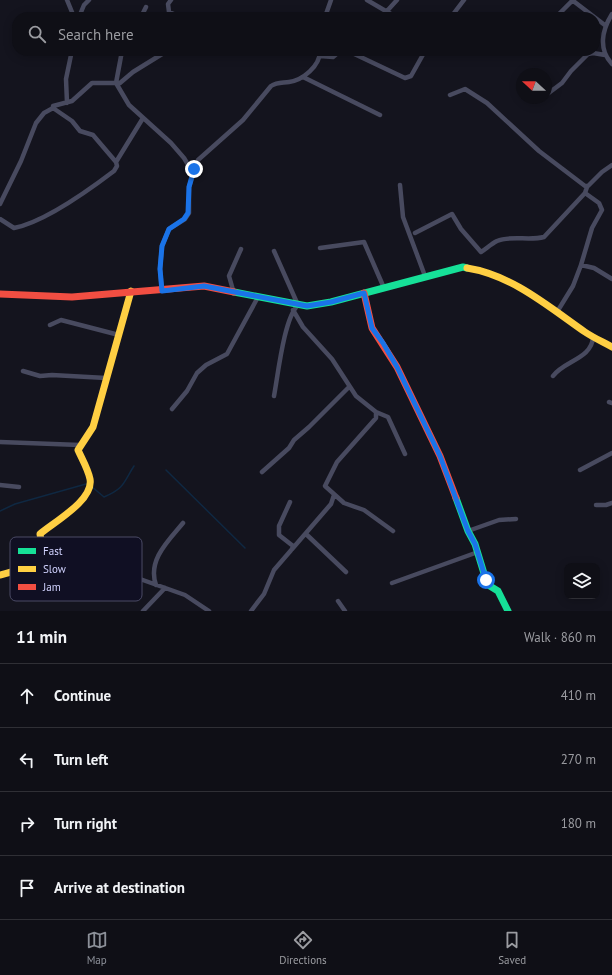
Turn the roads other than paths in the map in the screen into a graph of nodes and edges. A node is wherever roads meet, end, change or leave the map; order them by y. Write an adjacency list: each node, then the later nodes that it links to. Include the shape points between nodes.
1 (67, 0): 11 (street)
2 (89, 0): 12 (street)
3 (171, 0): 14 (street, via 168,4)
4 (331, 0): 15 (street)
5 (367, 0): 10 (street)
6 (396, 0): 10 (street)
7 (464, 0): 16 (street)
8 (573, 0): 17 (street); 18 (street)
9 (146, 7): 13 (street)
10 (386, 11)
11 (72, 12)
12 (81, 12)
13 (144, 12)
14 (169, 12)
15 (327, 12)
16 (454, 12)
17 (561, 12)
18 (588, 12)
19 (612, 14): 21 (street)
20 (600, 21): 21 (street)
21 (606, 26): 30 (street, via 602,47)
22 (600, 55): 30 (street)
23 (69, 56): 36 (street, via 66,79)
24 (120, 56): 33 (street)
25 (159, 56): 33 (street, via 123,81)
26 (318, 56): 32 (street, via 313,67)
27 (359, 56): 28 (street, via 405,78 411,76)
28 (422, 56)
29 (586, 56): 34 (street)
30 (605, 56): 31 (street)
31 (612, 64)
32 (303, 77): 38 (street); 42 (street, via 271,86 243,120 201,156)
33 (116, 83): 36 (street, via 92,83); 39 (street, via 128,105)
34 (552, 90)
35 (450, 95): 44 (street, via 465,89 487,103 544,155)
36 (67, 103): 37 (street)
37 (53, 108): 40 (street, via 72,121 80,132 93,135); 46 (street, via 44,113 36,123)
38 (380, 115)
39 (143, 118): 40 (street); 42 (street, via 171,143)
40 (116, 162): 47 (street, via 114,172 73,200 42,217 14,228)
41 (612, 165): 44 (street)
42 (193, 173): 58 (street, via 189,187 188,213 184,219 169,229 162,246)
43 (400, 185): 53 (street, via 402,217)
44 (587, 187): 45 (street)
45 (584, 193): 48 (street, via 544,237 536,239 515,238 498,241 481,252 460,229 452,214); 52 (street, via 599,203 602,210 592,228)
46 (0, 204)
47 (0, 219)
48 (415, 233)
49 (320, 248): 55 (street, via 364,242)
50 (242, 249): 56 (street, via 229,276)
51 (274, 251): 62 (street)
52 (581, 265): 54 (street, via 594,268); 63 (street, via 573,286)
53 (425, 276): 55 (street); 63 (street, via 463,267 481,270 509,282)
54 (612, 279)
55 (384, 288): 59 (street)
56 (233, 290): 58 (street, via 204,286); 61 (street)
57 (131, 291): 58 (street); 60 (street, via 72,297); 65 (street)
58 (162, 291)
59 (364, 293): 62 (street); 90 (street, via 372,328 383,343 419,411 448,476)
60 (0, 294)
61 (258, 297): 62 (street); 73 (street, via 227,354 196,373 187,391)
62 (296, 308): 71 (street, via 303,328 336,366); 72 (street, via 286,334)
63 (557, 312): 66 (street)
64 (50, 325): 65 (street, via 61,320)
65 (119, 335): 70 (street)
66 (593, 337): 67 (street); 69 (street, via 588,351 570,365 557,370)
67 (612, 346)
68 (23, 371): 70 (street, via 40,376)
69 (553, 376)
70 (106, 378): 76 (street, via 93,427)
71 (349, 387): 74 (street); 80 (street)
72 (274, 396)
73 (172, 409)
74 (376, 412): 78 (street, via 388,417 392,422); 83 (street, via 376,418 337,462 325,483 326,488)
75 (0, 442): 76 (street)
76 (80, 445): 92 (street, via 78,453 90,480 90,486 76,508 43,530)
77 (612, 453): 79 (street)
78 (405, 454)
79 (580, 470)
80 (262, 472)
81 (0, 484): 82 (street)
82 (19, 487)
83 (334, 495): 89 (street, via 349,505 364,510); 91 (street, via 331,504)
84 (290, 502): 93 (street, via 279,526 279,535 293,546)
85 (612, 503): 86 (street)
86 (596, 505)
87 (516, 519): 90 (street, via 499,520)
88 (183, 523): 100 (street, via 160,553 153,572)
89 (393, 531)
90 (468, 531): 94 (street)
91 (306, 534): 93 (street); 96 (street)
92 (40, 537)
93 (292, 551): 105 (street, via 274,570 264,594)
94 (478, 552): 99 (street); 107 (street, via 485,583 498,591)
95 (10, 572): 97 (street)
96 (346, 572)
97 (0, 575)
98 (142, 580): 100 (street)
99 (392, 583)
100 (156, 585): 101 (street)
101 (165, 588): 103 (street); 104 (street, via 185,595)
102 (338, 601): 106 (street)
103 (143, 611)
104 (209, 611)
105 (251, 611)
106 (345, 611)
107 (508, 611)

